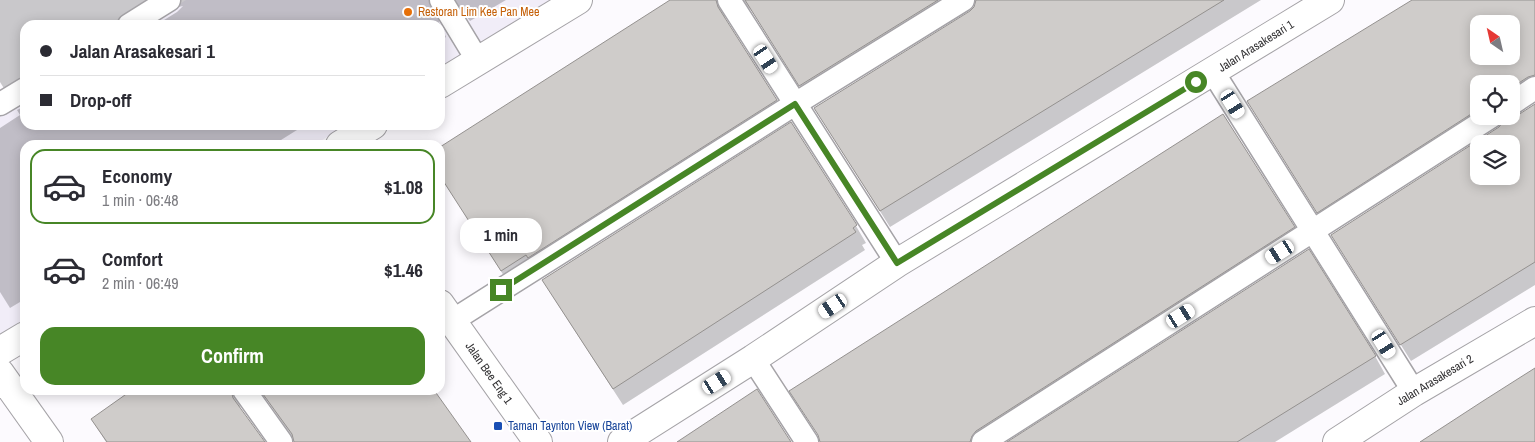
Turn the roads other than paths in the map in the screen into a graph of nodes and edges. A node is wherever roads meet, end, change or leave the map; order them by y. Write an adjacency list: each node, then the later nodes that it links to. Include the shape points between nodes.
1 (169, 0): 7 (lane)
2 (441, 0): 8 (lane)
3 (578, 0): 8 (street)
4 (729, 0): 15 (lane)
5 (963, 0): 15 (lane)
6 (1330, 0): 9 (street, Jalan Arasakesari 1)
7 (137, 20)
8 (478, 61): 10 (street)
9 (1213, 72): 19 (lane); 20 (street, Jalan Arasakesari 1)
10 (445, 81)
11 (1535, 88): 13 (lane)
12 (20, 92): 14 (lane)
13 (1520, 98)
14 (0, 104)
15 (795, 104): 20 (lane); 21 (lane)
16 (1478, 125): 19 (lane)
17 (365, 130): 18 (street)
18 (348, 140)
19 (1312, 232): 27 (lane); 34 (lane)
20 (897, 263): 25 (street, Jalan Arasakesari 1)
21 (446, 312): 31 (street, Jalan Bee Eng 1)
22 (1535, 321): 27 (street, Jalan Arasakesari 2)
23 (20, 339): 24 (street)
24 (0, 351)
25 (753, 360): 32 (street, Jalan Arasakesari 1); 33 (lane)
26 (0, 373): 29 (street)
27 (1414, 392): 35 (street, Jalan Arasakesari 2)
28 (248, 395): 30 (lane)
29 (49, 442)
30 (281, 442)
31 (538, 442)
32 (622, 442)
33 (807, 442)
34 (983, 442)
35 (1337, 442)

